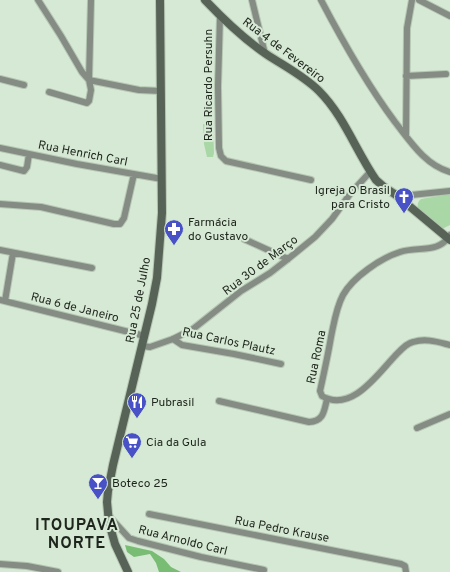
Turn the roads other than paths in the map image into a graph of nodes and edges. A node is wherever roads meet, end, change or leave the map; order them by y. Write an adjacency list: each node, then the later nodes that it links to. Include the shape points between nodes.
1 (38, 0): 15 (street)
2 (91, 0): 15 (street)
3 (160, 0): 17 (main road, Rua 25 de Julho)
4 (205, 0): 9 (main road, Rua 4 de Fevereiro)
5 (252, 0): 11 (street)
6 (320, 0): 19 (street, via 369,86)
7 (412, 0): 13 (street, via 406,28)
8 (419, 0): 10 (street)
9 (220, 16): 11 (main road, Rua 4 de Fevereiro); 27 (street, Rua Ricardo Persuhn, via 218,148 221,156 226,161)
10 (450, 16)
11 (265, 54): 23 (main road, Rua 4 de Fevereiro, via 303,77 331,104)
12 (446, 74): 13 (street)
13 (406, 76): 19 (street)
14 (0, 79): 16 (street)
15 (89, 80): 17 (street, via 139,90); 18 (street, via 90,97 87,102)
16 (24, 85)
17 (161, 91): 26 (main road, Rua 25 de Julho)
18 (49, 92)
19 (406, 136): 24 (street, via 421,154)
20 (0, 148): 21 (street, Rua Henrich Carl)
21 (29, 154): 22 (street, via 24,171); 25 (street, Rua Henrich Carl)
22 (0, 165)
23 (370, 172): 29 (main road, Rua 4 de Fevereiro, via 376,180); 35 (street, Rua 30 de Março, via 332,219)
24 (450, 172)
25 (134, 174): 26 (street, Rua Henrich Carl); 30 (street, via 124,218 120,224 41,207)
26 (162, 179): 38 (main road, Rua 25 de Julho, via 161,241 157,278)
27 (311, 180)
28 (450, 191): 29 (street)
29 (396, 195): 31 (main road, Rua 4 de Fevereiro)
30 (0, 204)
31 (449, 238): 43 (street, Rua Roma, via 442,244 426,250 402,251 385,257 343,294 337,310 320,391)
32 (244, 239): 35 (street)
33 (0, 250): 34 (street)
34 (13, 253): 36 (street); 37 (street)
35 (288, 260): 39 (street, Rua 30 de Março, via 241,291 193,329)
36 (92, 268)
37 (2, 300): 38 (street, Rua 6 de Janeiro)
38 (145, 336): 41 (main road, Rua 25 de Julho)
39 (173, 339): 41 (street, Rua 30 de Março, via 150,347); 42 (street, Rua Carlos Plautz, via 182,344)
40 (450, 345): 43 (street, Rua Roma, via 427,340 412,342 352,397)
41 (142, 346): 47 (main road, Rua 25 de Julho, via 113,465)
42 (281, 364)
43 (327, 399): 44 (street, via 321,416 315,422)
44 (219, 401)
45 (450, 414): 46 (street)
46 (417, 428)
47 (107, 514): 50 (street, Rua Arnoldo Carl, via 128,538); 54 (main road, Rua 25 de Julho, via 111,533)
48 (150, 514): 52 (street, Rua Pedro Krause, via 401,564 405,566)
49 (0, 564): 51 (street)
50 (264, 570)
51 (49, 571): 53 (street)
52 (406, 571)
53 (58, 572)
54 (128, 572)

